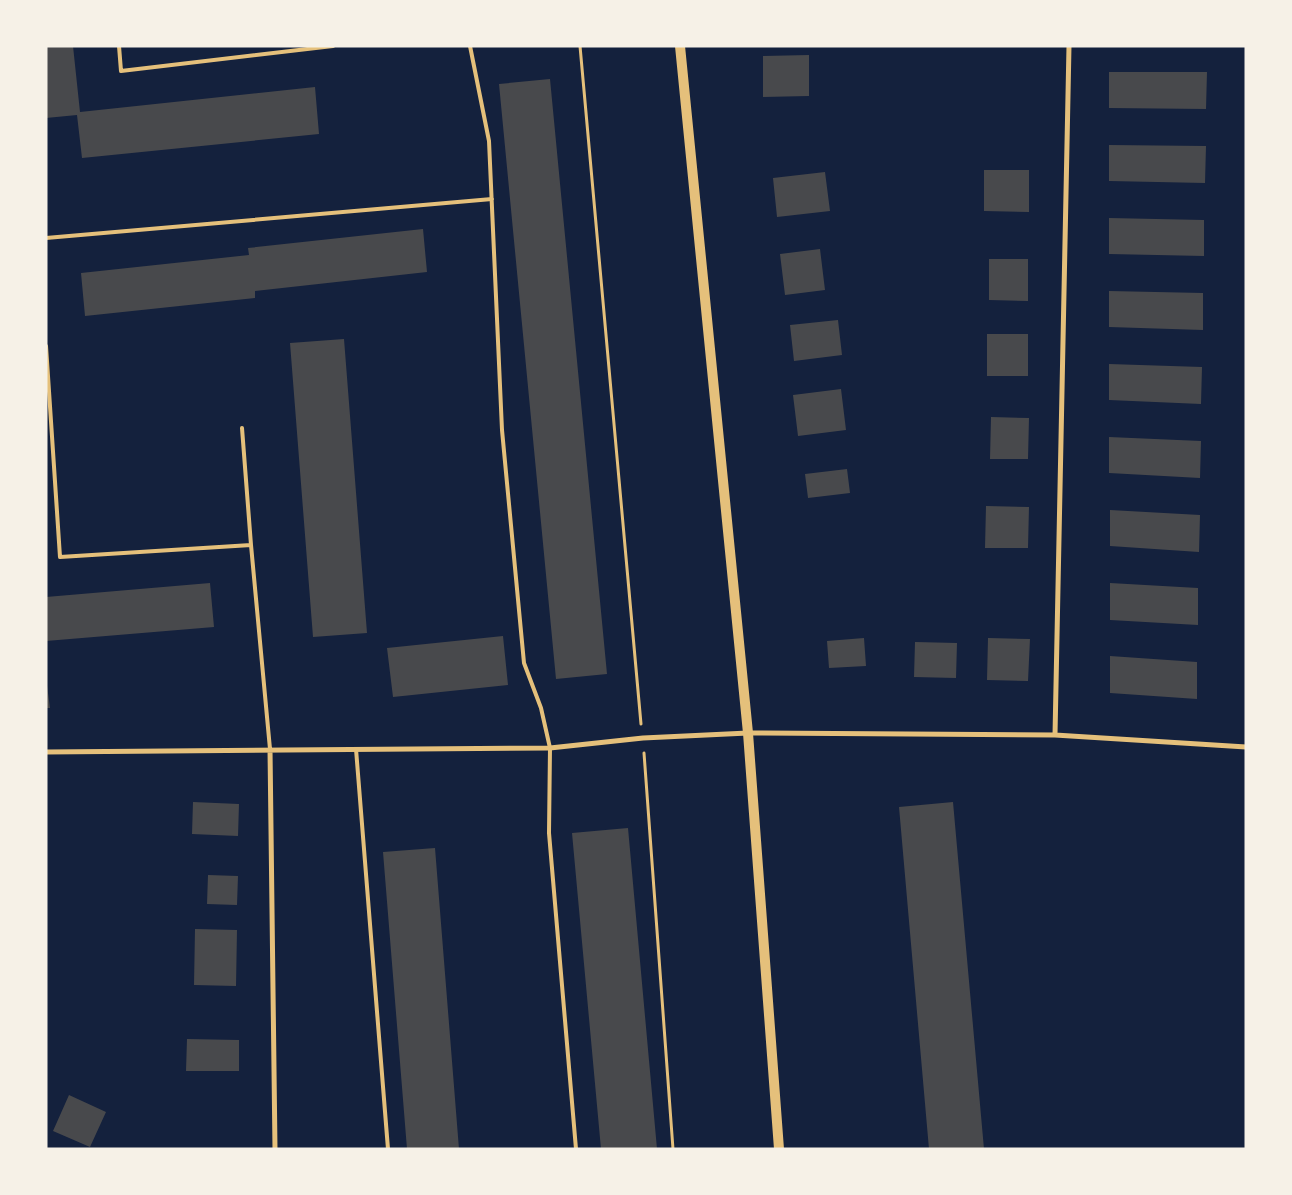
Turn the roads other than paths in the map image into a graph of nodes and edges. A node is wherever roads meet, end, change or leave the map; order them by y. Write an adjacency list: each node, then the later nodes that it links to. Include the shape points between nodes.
1 (119, 46): 2 (lane, via 121,71)
2 (333, 46)
3 (470, 46): 6 (lane, via 489,141)
4 (680, 46): 11 (main road)
5 (1069, 46): 12 (street)
6 (492, 199): 7 (lane); 13 (lane, via 502,430 524,663 541,708)
7 (46, 238)
8 (46, 346): 10 (lane, via 60,557)
9 (242, 428): 10 (lane)
10 (250, 545): 15 (lane)
11 (748, 733): 12 (street); 13 (street, via 643,738); 21 (main road)
12 (1055, 735): 14 (street)
13 (550, 748): 16 (street); 20 (lane, via 549,833)
14 (1246, 748)
15 (270, 749): 16 (street); 17 (street); 18 (street)
16 (356, 749): 19 (lane)
17 (46, 752)
18 (275, 1149)
19 (388, 1149)
20 (576, 1149)
21 (779, 1149)

